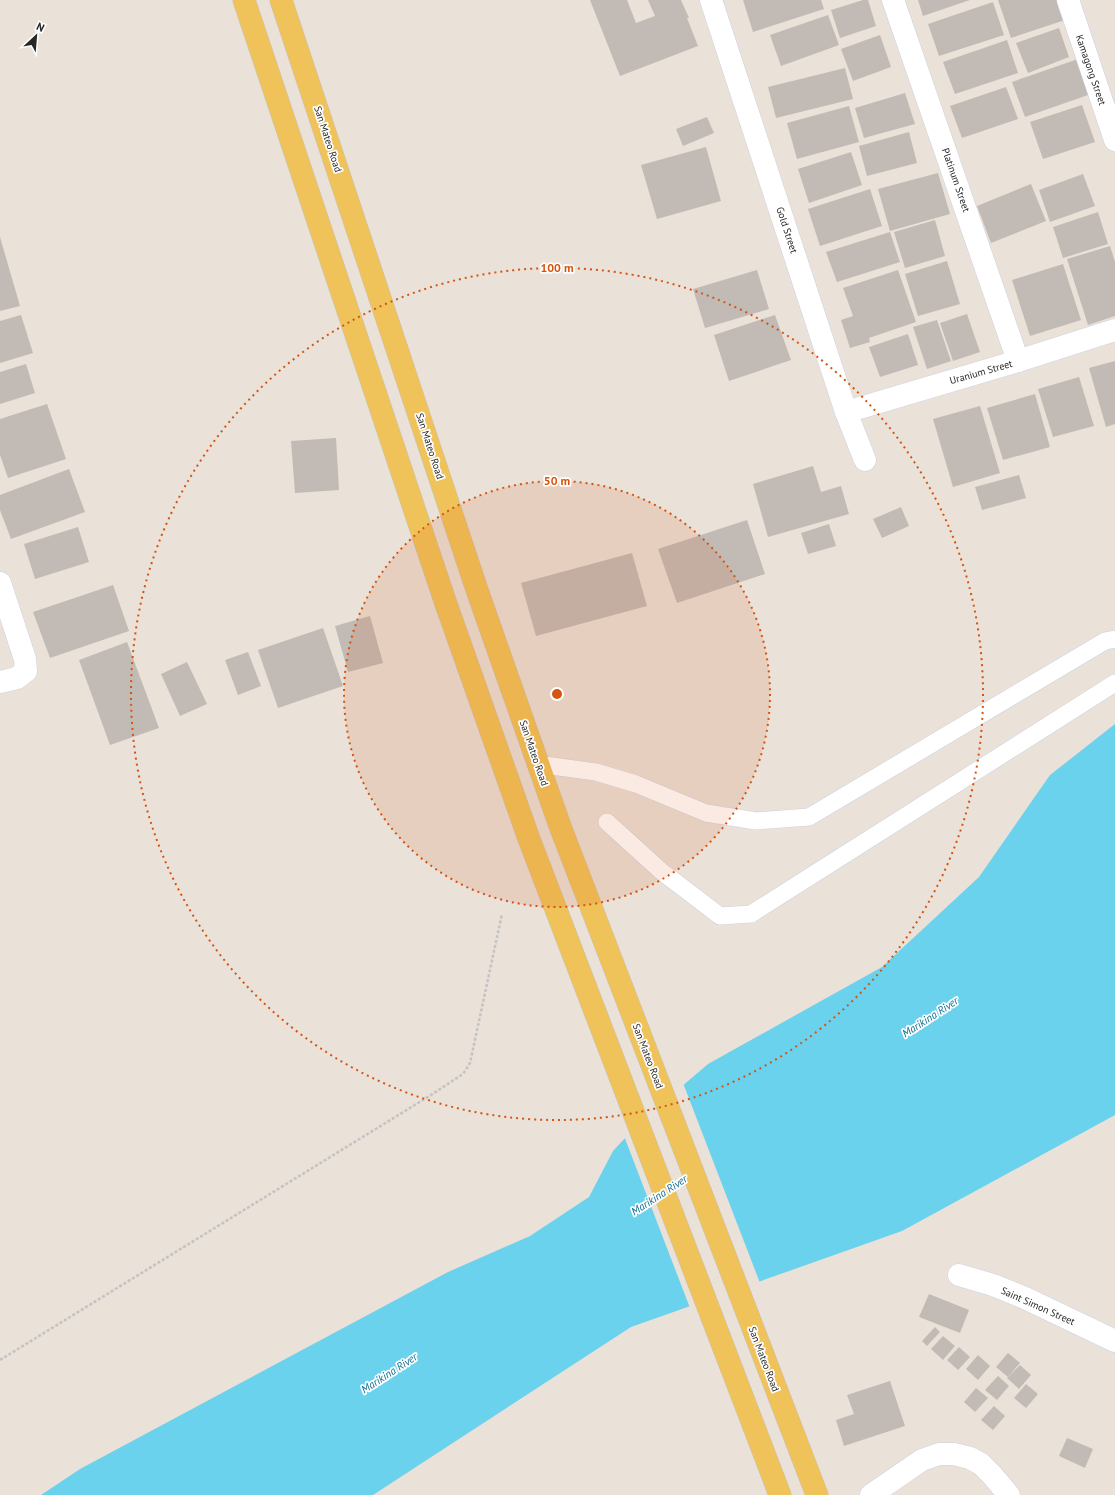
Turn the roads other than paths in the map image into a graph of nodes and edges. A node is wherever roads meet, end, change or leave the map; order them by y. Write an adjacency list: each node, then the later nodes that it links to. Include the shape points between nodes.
1 (244, 0): 19 (main road, via 494,740)
2 (282, 0): 15 (main road, San Mateo Road)
3 (712, 0): 9 (street, Gold Street)
4 (894, 0): 8 (street, Platinum Street)
5 (1068, 0): 6 (street, Kamagong Street)
6 (1115, 140)
7 (1115, 330): 8 (street, Uranium Street)
8 (1018, 361): 9 (street, Uranium Street)
9 (846, 412): 10 (street, Gold Street)
10 (865, 460)
11 (0, 583): 13 (street, via 25,659 26,671 17,678)
12 (1115, 639): 15 (lane, via 1105,641 809,817 756,821 706,813 636,784 596,772)
13 (0, 682)
14 (1115, 683): 16 (lane, via 751,914 720,916 661,871)
15 (537, 764): 20 (main road, San Mateo Road)
16 (607, 822)
17 (959, 1275): 18 (street, Saint Simon Street, via 1025,1298)
18 (1115, 1341)
19 (780, 1495)
20 (817, 1495)
21 (871, 1495): 22 (street, via 922,1460 939,1454 954,1454 981,1464)
22 (1009, 1495)

